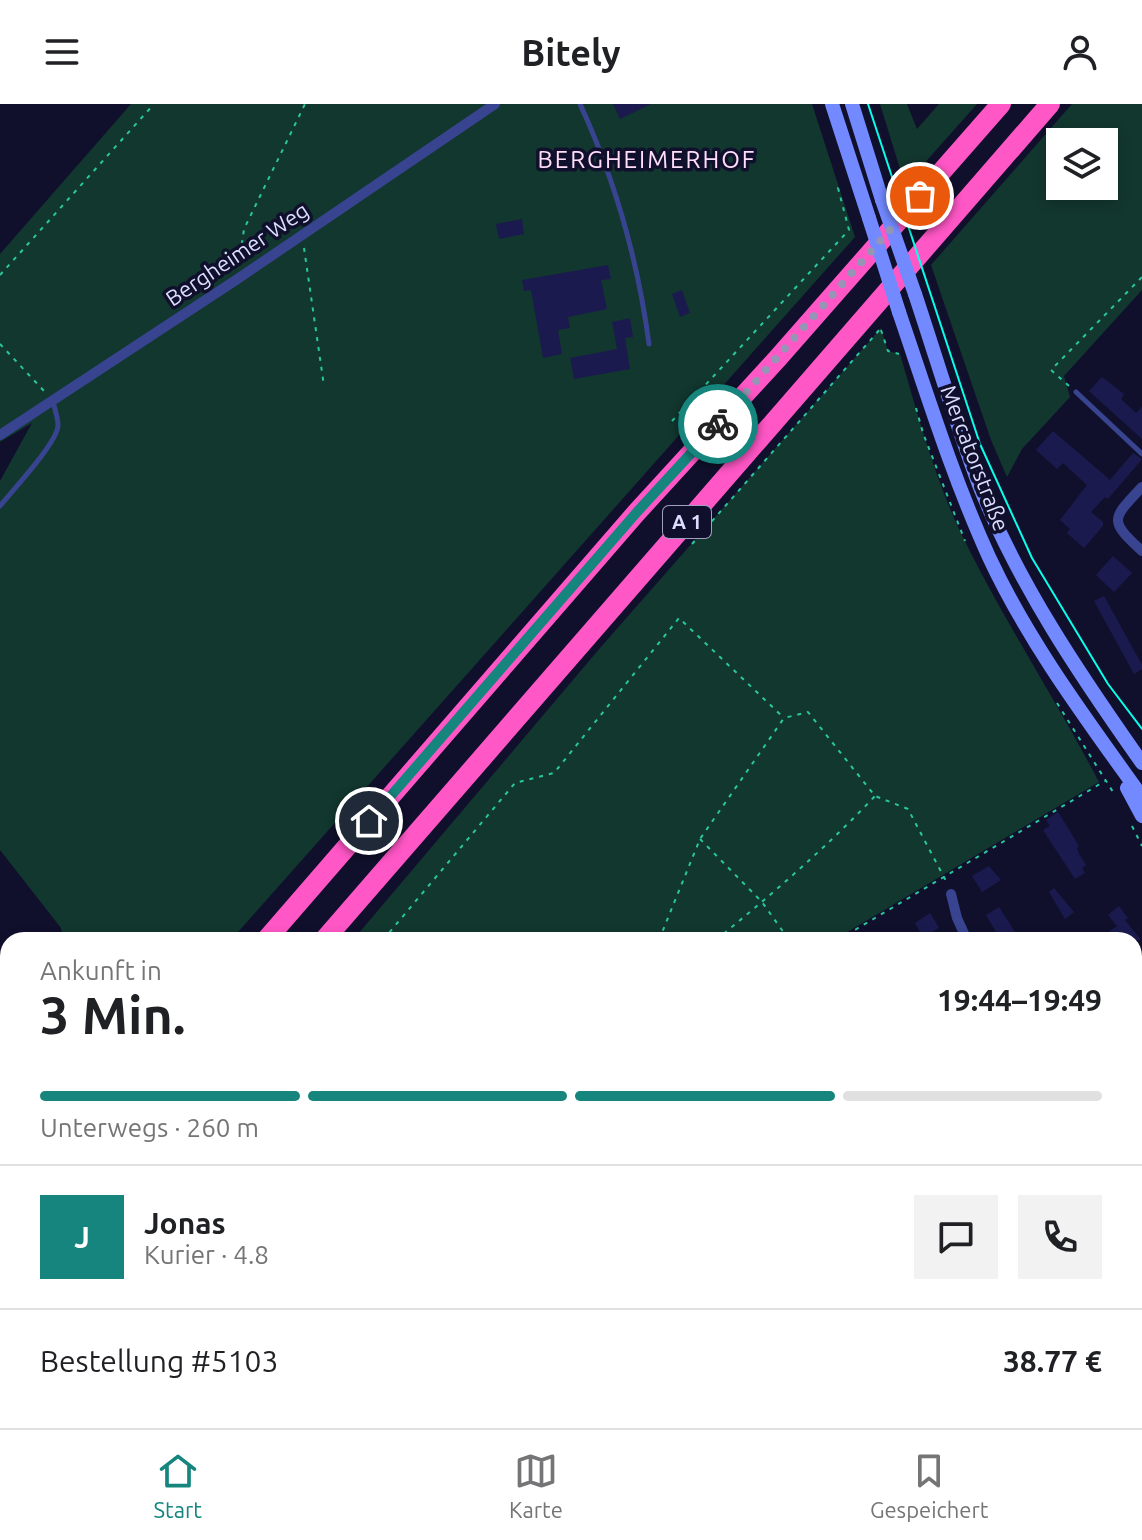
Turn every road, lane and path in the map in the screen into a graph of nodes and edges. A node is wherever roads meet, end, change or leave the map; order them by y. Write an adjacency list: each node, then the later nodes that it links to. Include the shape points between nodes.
1 (154, 104): 11 (path)
2 (305, 104): 13 (path, via 244,229)
3 (495, 104): 10 (street, Bergheimer Weg)
4 (580, 104): 15 (lane, via 612,183 643,298)
5 (832, 104): 29 (main road, Mercatorstraße, bridge, via 961,492 1042,653)
6 (852, 104): 27 (main road, Mercatorstraße, bridge, via 979,485)
7 (1001, 104): 40 (highway, A 1)
8 (1050, 104): 41 (highway, A 1)
9 (844, 186): 20 (path, via 838,188 849,230)
10 (303, 234): 13 (street, Bergheimer Weg); 17 (path)
11 (0, 275)
12 (1142, 277): 18 (path, via 1051,370)
13 (236, 280): 19 (street, Bergheimer Weg)
14 (0, 344): 19 (path)
15 (649, 344)
16 (900, 354): 25 (path, via 888,351 881,328)
17 (324, 386)
18 (1076, 392): 22 (lane)
19 (53, 400): 21 (street, Bergheimer Weg); 24 (lane, via 58,427 47,452)
20 (672, 421)
21 (0, 435)
22 (1142, 454)
23 (1142, 487): 26 (street, via 1119,512 1117,522)
24 (0, 506)
25 (691, 545)
26 (1142, 551)
27 (1050, 624): 30 (main road); 31 (main road, Mercatorstraße)
28 (784, 718): 33 (path, via 808,712); 36 (path); 42 (path, via 679,618 554,773 515,783)
29 (1100, 739): 34 (main road, Mercatorstraße); 35 (main road)
30 (1142, 746)
31 (1142, 763)
32 (1106, 780): 37 (path)
33 (875, 796): 37 (path, via 908,809); 39 (path)
34 (1142, 797)
35 (1142, 816)
36 (700, 839): 39 (path); 43 (path)
37 (944, 876): 38 (path); 46 (path)
38 (951, 894): 47 (street)
39 (762, 902): 44 (path); 45 (path)
40 (273, 932)
41 (331, 932)
42 (390, 932)
43 (662, 932)
44 (726, 932)
45 (783, 932)
46 (851, 932)
47 (963, 932)

